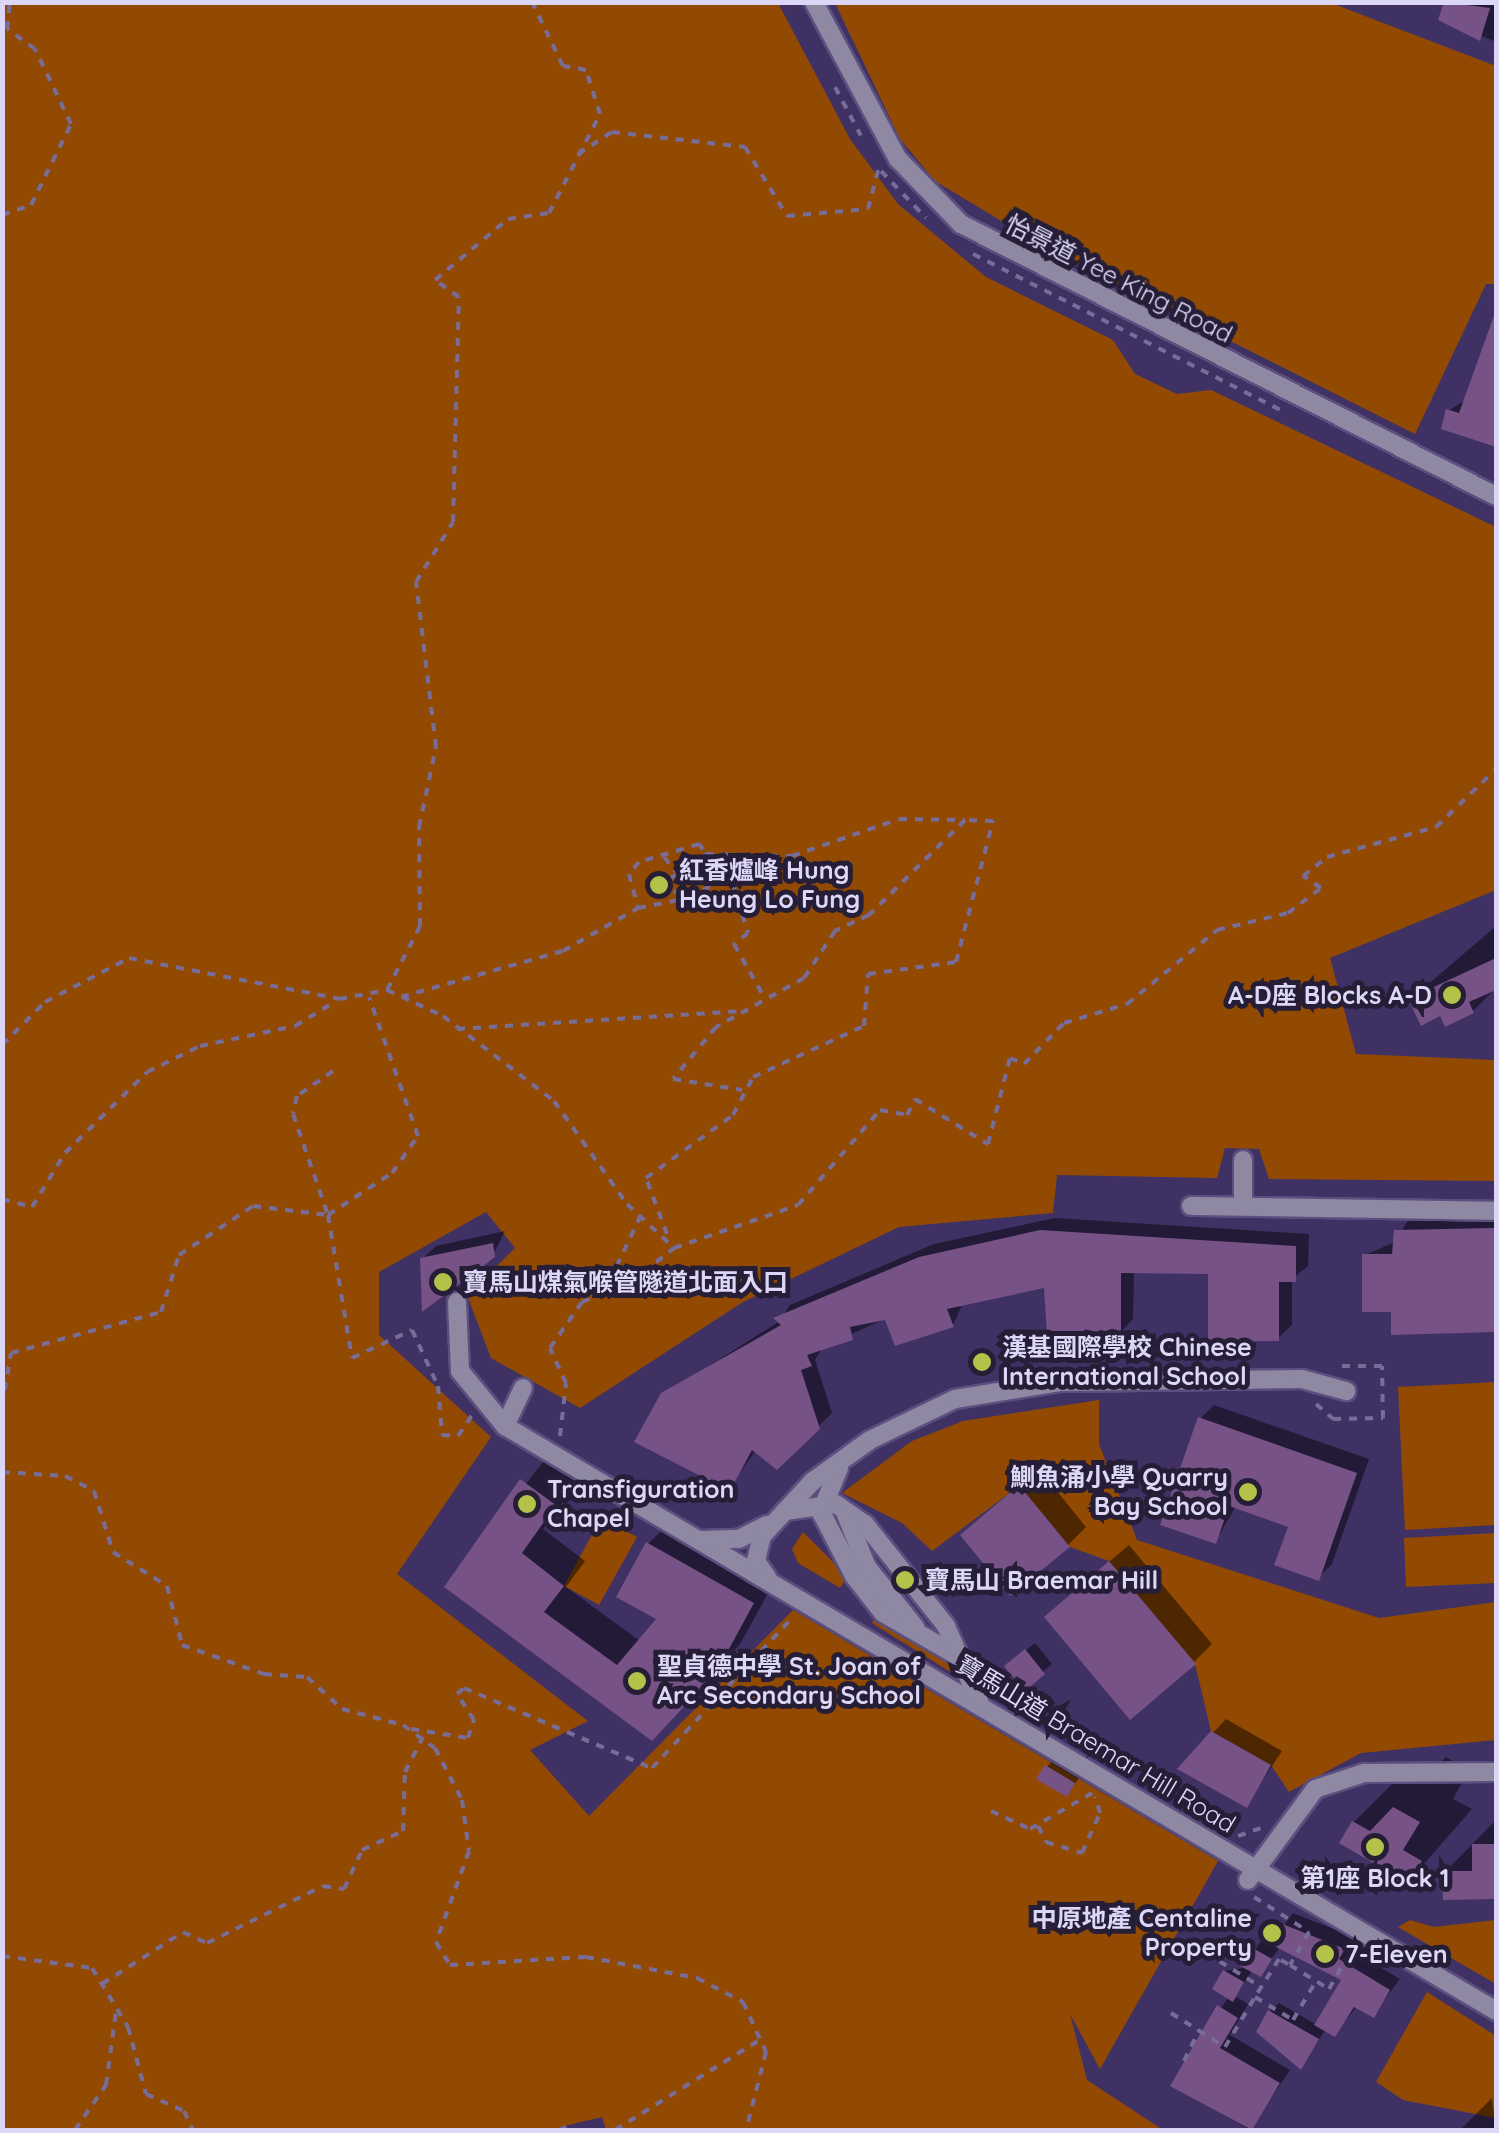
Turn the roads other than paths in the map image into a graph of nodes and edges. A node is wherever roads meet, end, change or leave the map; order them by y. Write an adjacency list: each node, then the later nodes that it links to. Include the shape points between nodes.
1 (814, 2): 2 (street, 怡景道 Yee King Road, via 898,159 960,224 1462,469)
2 (1496, 496)
3 (1242, 1160): 5 (street)
4 (1191, 1206): 5 (street)
5 (1243, 1206): 6 (street)
6 (1496, 1211)
7 (458, 1302): 10 (street, 寶馬山道 Braemar Hill Road, via 453,1353 470,1390)
8 (523, 1388): 10 (street)
9 (1346, 1390): 11 (street, via 1302,1380 999,1388 934,1406)
10 (505, 1426): 14 (street, 寶馬山道 Braemar Hill Road)
11 (847, 1454): 12 (street); 13 (street)
12 (828, 1503): 13 (street); 16 (street); 16 (street, via 854,1576 883,1613); 17 (street, via 888,1552)
13 (776, 1516): 14 (street, via 739,1539); 15 (street, via 756,1562)
14 (697, 1540): 15 (street, 寶馬山道 Braemar Hill Road)
15 (778, 1588): 18 (street, 寶馬山道 Braemar Hill Road)
16 (920, 1634): 17 (street)
17 (962, 1660): 18 (street)
18 (980, 1704): 20 (street, 寶馬山道 Braemar Hill Road)
19 (1496, 1772): 20 (street, via 1344,1777 1299,1801)
20 (1249, 1880): 21 (street, 寶馬山道 Braemar Hill Road)
21 (1496, 2011)

